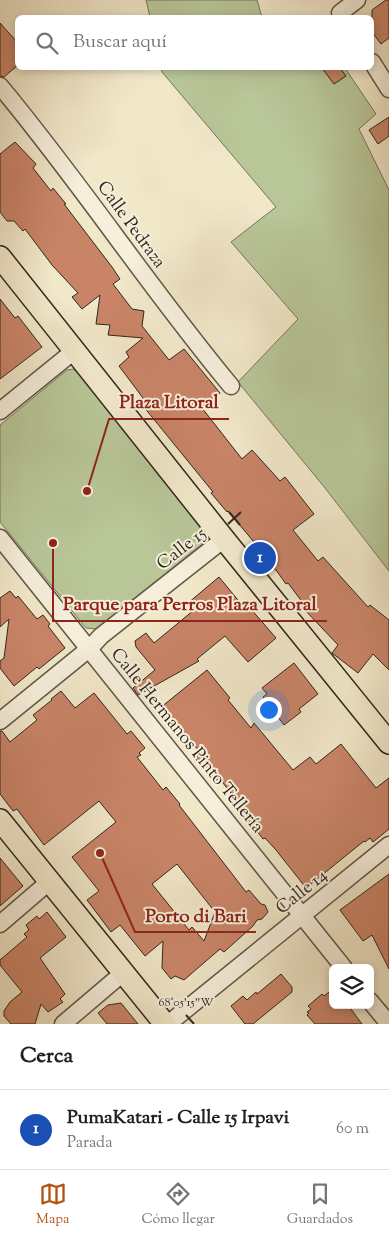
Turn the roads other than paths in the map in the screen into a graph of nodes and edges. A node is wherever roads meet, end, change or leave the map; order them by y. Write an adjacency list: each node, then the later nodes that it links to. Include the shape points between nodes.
1 (357, 0): 2 (street)
2 (339, 10)
3 (374, 65): 5 (street)
4 (0, 86): 8 (street, Calle Pedraza)
5 (389, 89)
6 (0, 257): 7 (main road)
7 (74, 351): 9 (street); 11 (main road)
8 (231, 386)
9 (0, 411)
10 (0, 538): 12 (street, Calle Hermanos Pinto Tellería)
11 (224, 539): 12 (street, Calle 15); 14 (main road)
12 (90, 648): 13 (street, Calle 15); 18 (street, Calle Hermanos Pinto Tellería)
13 (0, 721)
14 (389, 743)
15 (0, 820): 17 (main road)
16 (389, 845): 18 (street, Calle 14)
17 (50, 881): 19 (street); 21 (main road)
18 (303, 915): 20 (street, Calle Hermanos Pinto Tellería); 24 (street, Calle 14)
19 (0, 924)
20 (341, 964)
21 (123, 973): 23 (street); 24 (main road)
22 (374, 1005): 25 (street)
23 (63, 1024)
24 (166, 1024)
25 (389, 1024)

